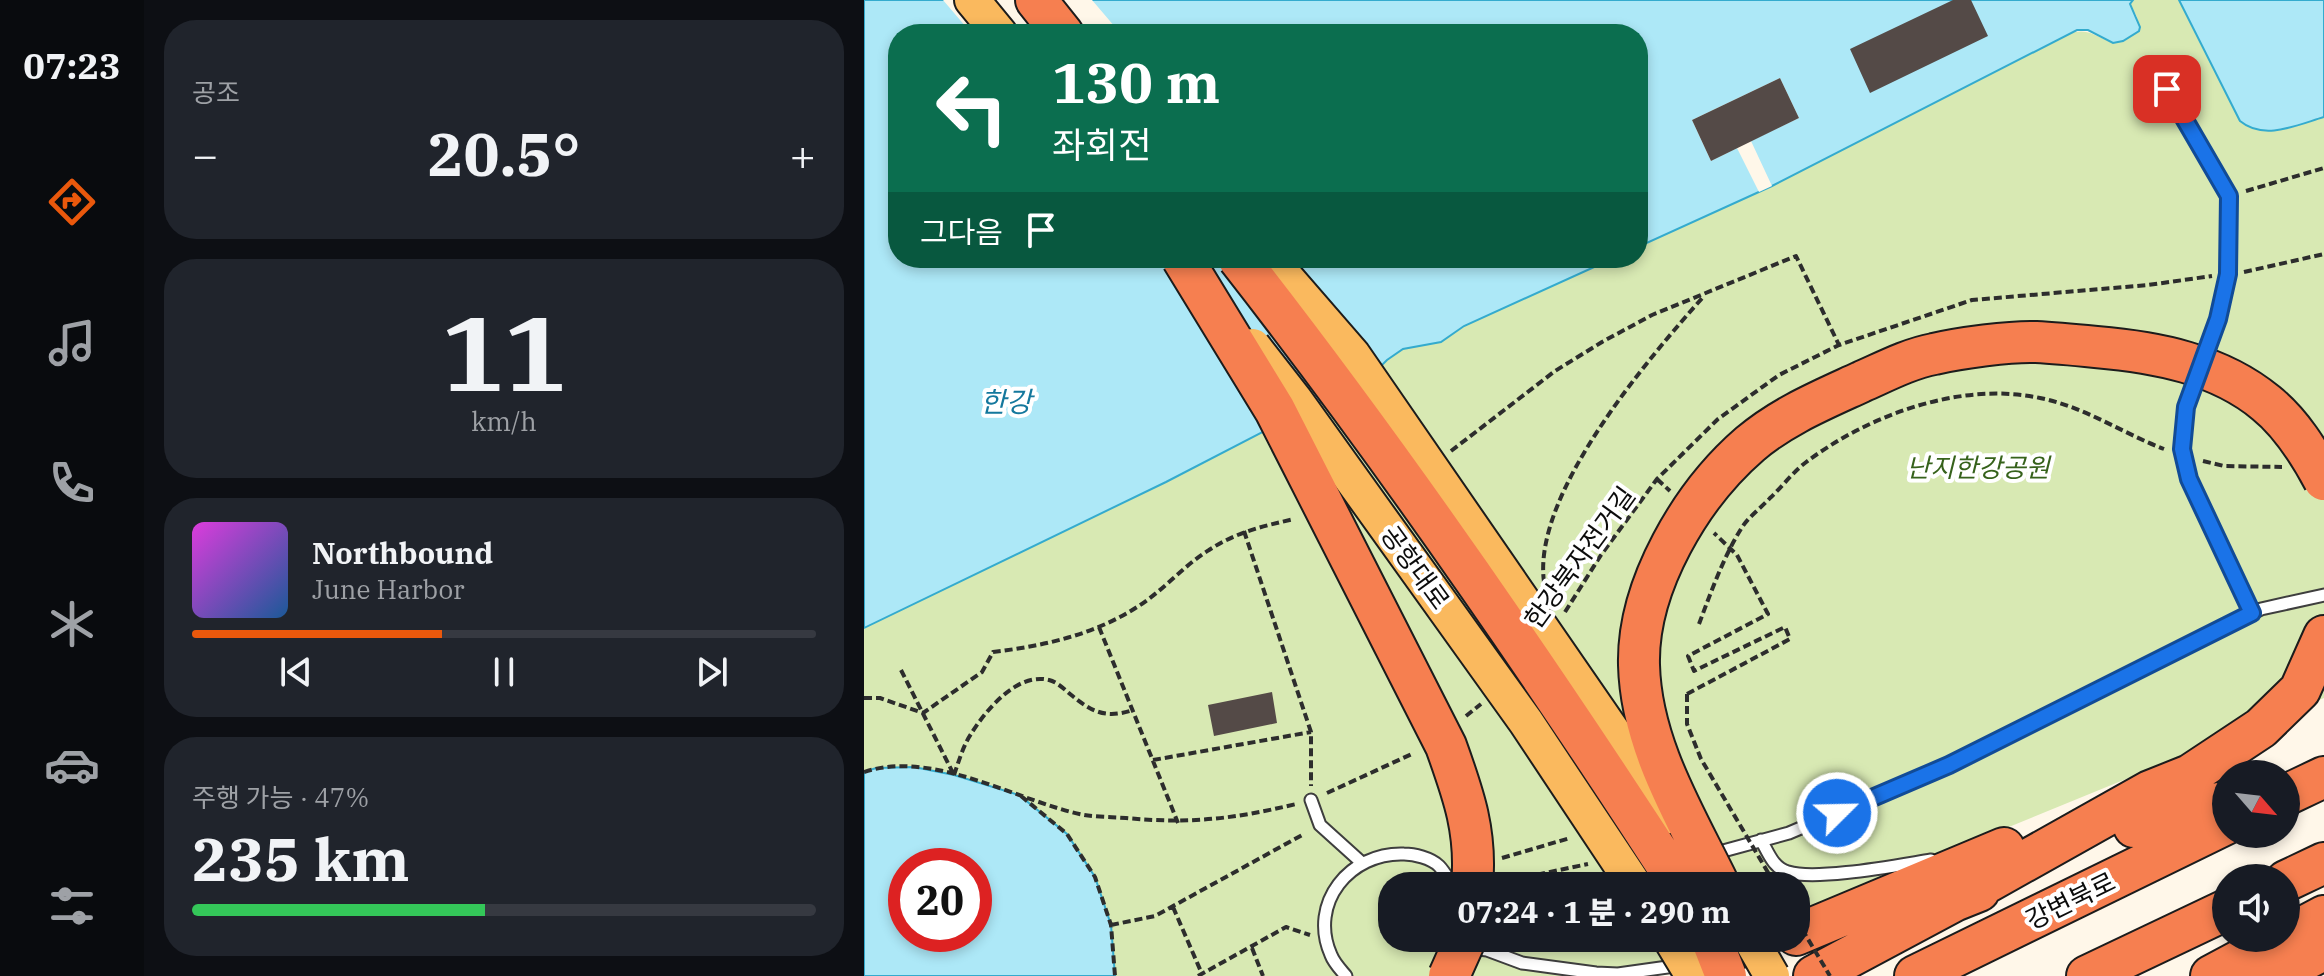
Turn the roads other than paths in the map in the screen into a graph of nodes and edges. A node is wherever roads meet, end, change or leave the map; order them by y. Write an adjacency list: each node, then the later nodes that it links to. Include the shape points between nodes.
1 (972, 0): 4 (main road)
2 (1036, 0): 5 (highway)
3 (1047, 0): 6 (main road)
4 (992, 24)
5 (1055, 24)
6 (1067, 24)
7 (2151, 63): 14 (lane, via 2229,196 2228,274 2218,319 2186,407 2182,449 2189,479)
8 (1188, 268): 25 (highway, bridge, via 1275,410 1446,746 1465,798 1475,855)
9 (1190, 268): 26 (main road, 공항대로, bridge, via 1295,400 1526,722)
10 (1246, 268): 27 (highway, bridge, via 1329,374)
11 (1278, 268): 28 (main road, bridge, via 1353,355)
12 (2324, 480): 29 (highway, bridge, via 2304,444 2266,403 2212,369 2136,350 2033,342 1933,354 1799,410 1750,444 1702,495 1670,547 1643,613 1643,700)
13 (2324, 595): 14 (lane)
14 (2252, 613): 20 (lane, via 1949,765)
15 (2324, 636): 16 (highway, via 2300,690 2261,728 2190,775)
16 (2150, 791): 21 (highway); 32 (highway)
17 (1311, 800): 22 (lane, via 1320,825)
18 (2212, 804): 32 (highway, via 2175,809)
19 (2212, 831): 46 (highway, 강변북로)
20 (1761, 840): 21 (lane, via 1774,864 1788,872 1826,874); 30 (lane)
21 (1995, 851): 35 (highway)
22 (1361, 862): 24 (lane, via 1386,853 1413,854); 43 (lane, via 1341,880 1328,904 1327,940)
23 (2324, 863): 31 (highway)
24 (1443, 872)
25 (1488, 872)
26 (1673, 872)
27 (1675, 872)
28 (1675, 872)
29 (1677, 872)
30 (1689, 872)
31 (2300, 874)
32 (1954, 901): 45 (highway)
33 (2324, 916): 36 (highway)
34 (2212, 917): 47 (highway)
35 (1810, 929)
36 (2300, 929)
37 (2324, 950): 49 (highway)
38 (1696, 952): 42 (main road, bridge)
39 (1745, 952): 42 (highway)
40 (2256, 952): 48 (highway)
41 (1460, 955): 42 (lane, via 1487,950 1522,963 1618,974)
42 (1715, 962): 44 (main road, bridge)
43 (1346, 976)
44 (1772, 976)
45 (1814, 976)
46 (1915, 976)
47 (2087, 976)
48 (2211, 976)
49 (2272, 976)

